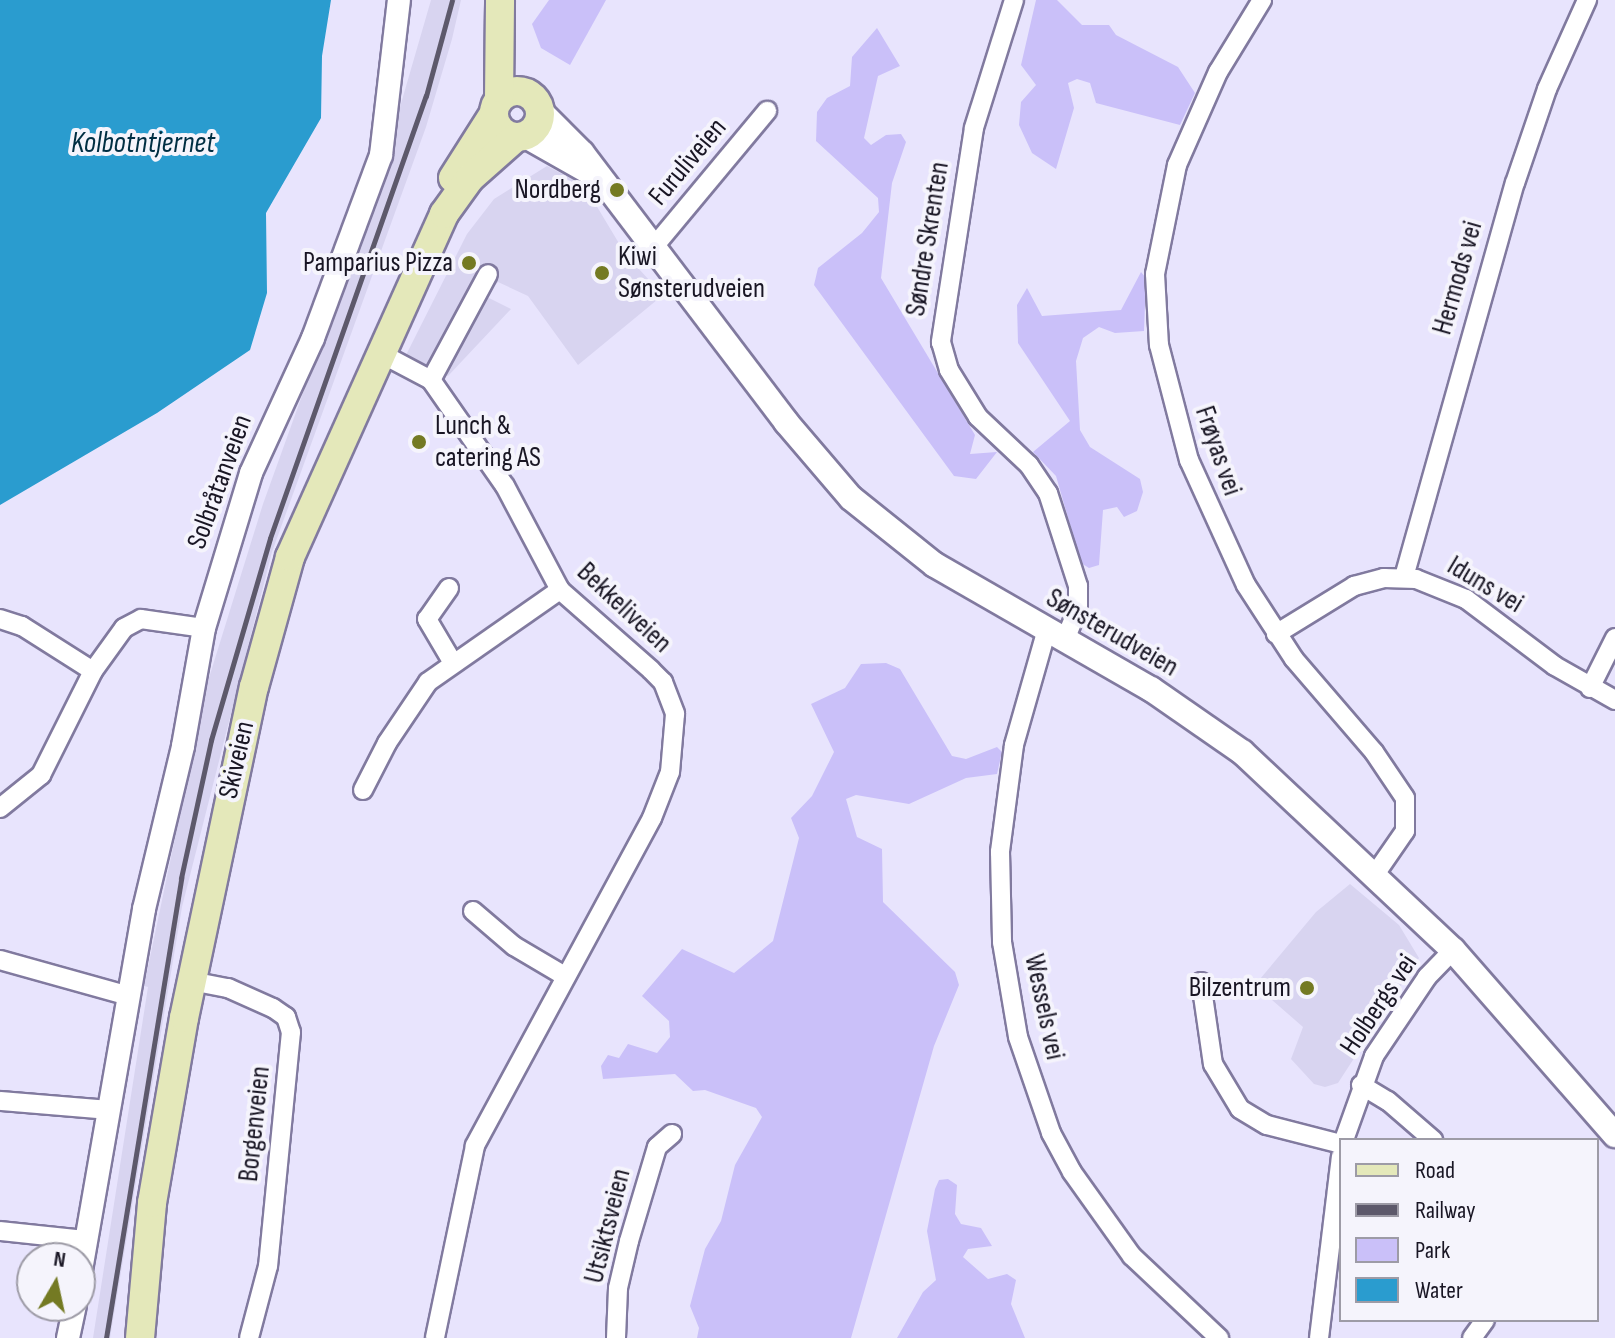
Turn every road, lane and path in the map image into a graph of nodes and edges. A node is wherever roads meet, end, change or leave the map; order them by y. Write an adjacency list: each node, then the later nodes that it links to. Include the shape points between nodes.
1 (399, 0): 20 (street, Solbråtanveien, via 381,155 313,338 251,473)
2 (1014, 0): 22 (street, Søndre Skrenten, via 974,128 941,342 949,370 978,417 1029,465 1048,493 1078,586 1078,608)
3 (1262, 0): 21 (street, Frøyas vei, via 1218,72 1182,151 1163,224 1154,295 1162,361 1189,460 1233,561)
4 (1587, 0): 16 (street, Hermods vei, via 1519,169)
5 (501, 5): 6 (main road); 7 (main road)
6 (534, 102): 7 (main road, via 513,91); 9 (main road, via 537,126); 10 (main road, Sønsterudveien, via 582,153)
7 (496, 107): 9 (main road, via 500,131); 11 (main road, Skiveien, via 451,182)
8 (767, 111): 12 (street, Furuliveien)
9 (520, 137): 10 (main road, Sønsterudveien); 11 (main road, Skiveien, via 470,178)
10 (595, 175): 12 (main road, Sønsterudveien)
11 (444, 214): 14 (main road, Skiveien)
12 (652, 249): 22 (main road, Sønsterudveien, via 851,498 915,552)
13 (488, 274): 15 (street)
14 (380, 353): 15 (street, Bekkeliveien); 35 (main road, Skiveien, via 280,587 236,763)
15 (431, 380): 18 (street, Bekkeliveien, via 505,486)
16 (1404, 577): 21 (street, Iduns vei, via 1376,579 1341,592); 26 (street, Iduns vei, via 1466,599)
17 (449, 588): 24 (street, via 427,619)
18 (560, 590): 24 (street); 34 (street, Bekkeliveien, via 663,682 673,703 676,731 670,772 652,818)
19 (0, 619): 25 (street, via 22,626)
20 (204, 628): 25 (street, via 141,619 124,628); 37 (street, Solbråtanveien)
21 (1276, 634): 30 (street, Frøyas vei, via 1388,771 1407,804 1405,831)
22 (1056, 635): 30 (main road, Sønsterudveien, via 1208,726); 53 (street, Wessels vei, via 1014,745 1000,852 1002,942 1018,1037 1051,1133 1072,1172 1132,1256)
23 (1615, 638): 26 (street)
24 (453, 663): 28 (street, via 412,701)
25 (93, 671): 29 (street, via 41,775)
26 (1590, 688): 27 (street, Iduns vei)
27 (1615, 700)
28 (363, 790)
29 (0, 808)
30 (1376, 873): 32 (main road, Sønsterudveien)
31 (473, 911): 34 (street, via 514,946)
32 (1453, 950): 38 (street, Holbergs vei, via 1389,1030); 42 (main road, Sønsterudveien)
33 (0, 960): 37 (street)
34 (563, 975): 51 (street, Bekkeliveien, via 475,1146)
35 (191, 981): 49 (main road, Skiveien, via 152,1203); 50 (street, Borgenveien, via 228,988 273,1008 286,1017 291,1032 268,1266)
36 (1201, 982): 45 (street, via 1213,1064 1240,1109 1267,1125)
37 (129, 996): 40 (street, Solbråtanveien)
38 (1361, 1085): 43 (street, Holbergs vei); 44 (street)
39 (0, 1101): 40 (street)
40 (110, 1110): 48 (street, Solbråtanveien)
41 (672, 1134): 52 (street, Utsiktsveien, via 657,1147 629,1241 618,1288)
42 (1615, 1135)
43 (1343, 1138)
44 (1431, 1138)
45 (1339, 1141)
46 (1339, 1173): 54 (street)
47 (0, 1231): 48 (street)
48 (86, 1240)
49 (140, 1338)
50 (249, 1338)
51 (435, 1338)
52 (616, 1338)
53 (1219, 1338)
54 (1319, 1338)

